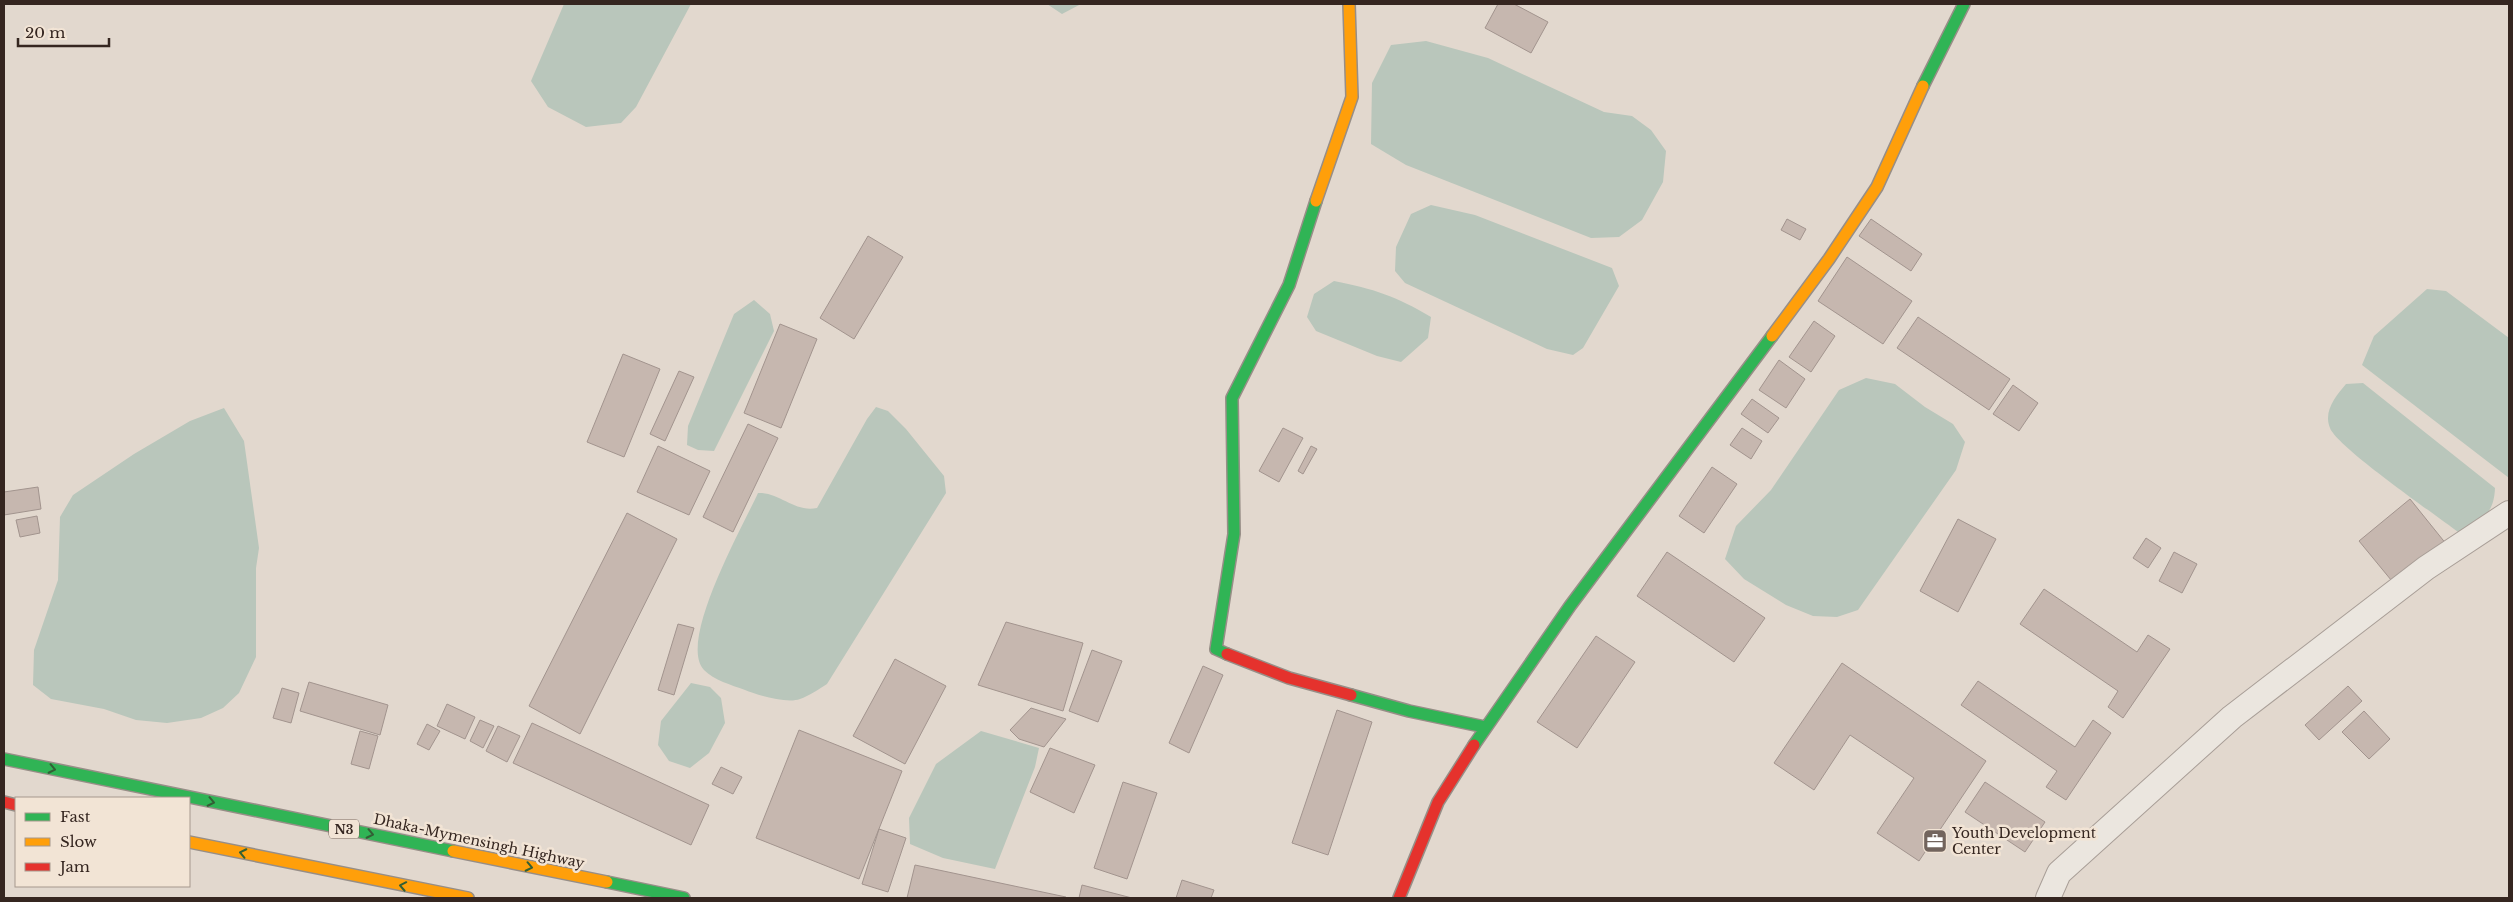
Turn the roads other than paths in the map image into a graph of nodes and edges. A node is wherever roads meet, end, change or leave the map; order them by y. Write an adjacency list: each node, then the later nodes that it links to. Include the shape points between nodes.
1 (1349, 4): 4 (main road, via 1352,97 1306,228 1290,285 1232,398 1234,534 1216,649 1289,678 1409,711)
2 (1964, 4): 4 (main road, via 1877,187 1830,259 1570,606)
3 (2509, 513): 12 (street, via 2426,568 2232,718 2059,873)
4 (1485, 727): 11 (main road, via 1438,802)
5 (4, 759): 6 (main road, Dhaka-Mymensingh Highway / N3, one-way to 6)
6 (190, 797)
7 (190, 797): 10 (main road, Dhaka-Mymensingh Highway / N3, one-way to 10)
8 (190, 842): 9 (main road, one-way to 8)
9 (468, 898)
10 (684, 898)
11 (1399, 898)
12 (2048, 898)

